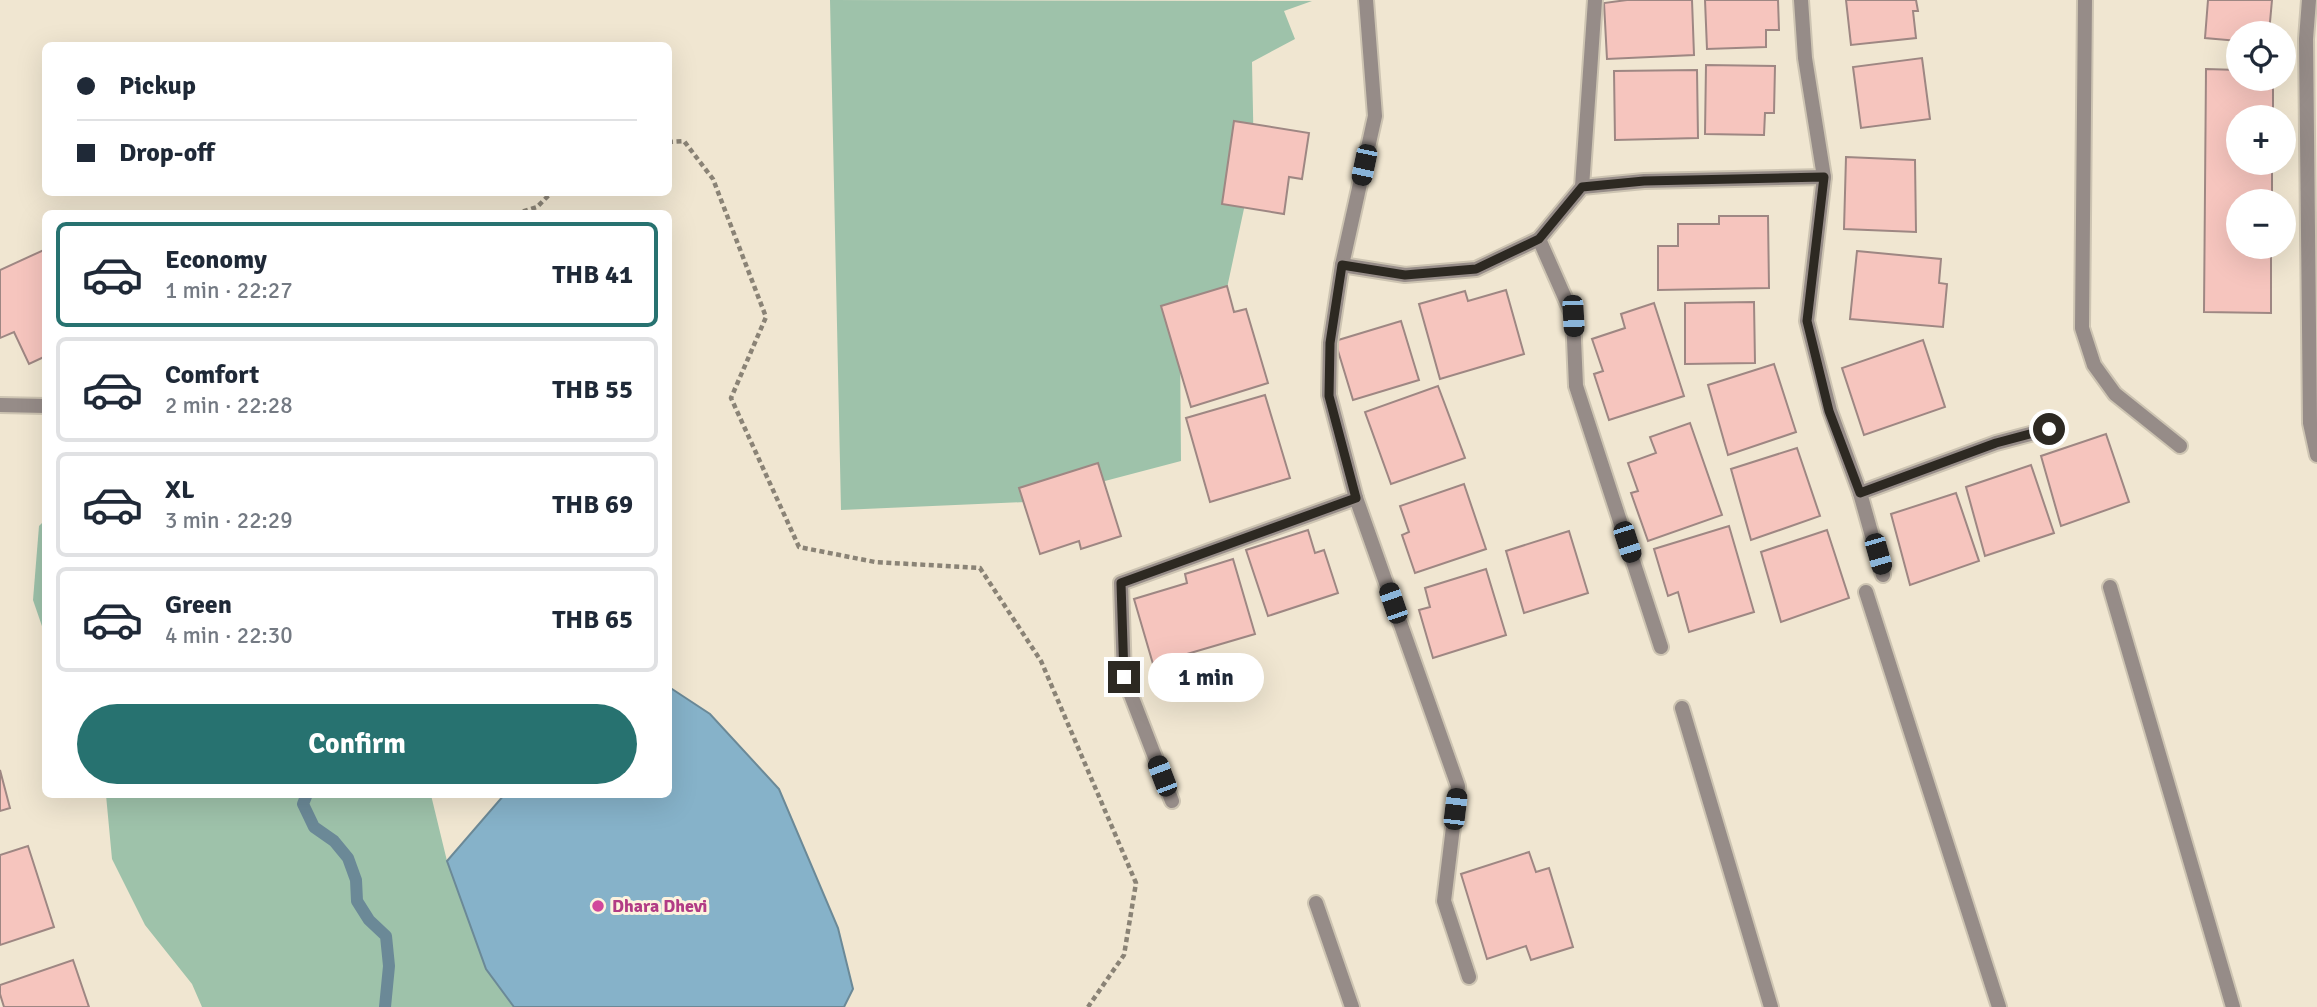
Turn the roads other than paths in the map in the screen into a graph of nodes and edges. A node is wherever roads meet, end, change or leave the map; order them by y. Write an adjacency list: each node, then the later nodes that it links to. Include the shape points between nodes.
1 (1366, 0): 9 (street, via 1375,116)
2 (1595, 0): 7 (street)
3 (1801, 0): 6 (street, via 1805,58)
4 (2085, 0): 13 (street, via 2082,328 2094,365 2115,394)
5 (2309, 0): 14 (street, via 2310,423)
6 (1824, 177): 7 (street); 15 (street, via 1807,321 1829,411)
7 (1582, 187): 8 (street)
8 (1539, 239): 9 (street, via 1476,269 1405,275); 20 (street, via 1573,316 1576,386)
9 (1342, 265): 16 (street, via 1330,343 1329,396)
10 (0, 405): 11 (street)
11 (42, 406)
12 (2049, 429): 15 (street, via 1996,443)
13 (2180, 446)
14 (2317, 454)
15 (1860, 493): 17 (street)
16 (1356, 498): 22 (street, via 1121,583 1124,677); 24 (street, via 1458,786 1444,901)
17 (1883, 575)
18 (2110, 587): 28 (street)
19 (1866, 592): 27 (street)
20 (1661, 647)
21 (1682, 708): 26 (street)
22 (1172, 801)
23 (1316, 903): 25 (street)
24 (1469, 977)
25 (1352, 1007)
26 (1772, 1007)
27 (1999, 1007)
28 (2232, 1007)

